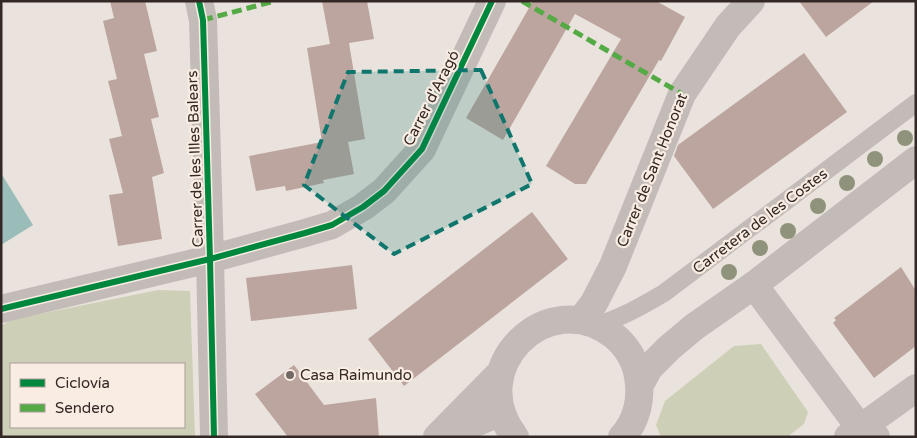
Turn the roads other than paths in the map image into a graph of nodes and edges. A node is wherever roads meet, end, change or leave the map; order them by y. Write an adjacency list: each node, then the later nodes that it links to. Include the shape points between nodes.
1 (199, 1): 6 (street, Carrer de les Illes Balears, via 203,20)
2 (492, 1): 6 (street, Carrer d'Aragó, via 422,149 384,191 332,224)
3 (751, 1): 9 (street, Carrer de Sant Honorat, via 728,26 682,94 613,266 594,303)
4 (916, 103): 9 (lane, Carretera de les Costes, via 664,293 614,320)
5 (916, 160): 7 (street)
6 (210, 258): 8 (street, Carrer d'Aragó); 17 (street, Carrer de les Illes Balears)
7 (754, 285): 10 (street); 16 (street)
8 (1, 309)
9 (589, 323): 11 (street, via 607,330); 12 (street, via 560,320 540,326 522,338 508,354)
10 (694, 327): 11 (street, via 662,342); 13 (street, via 649,368)
11 (625, 347): 13 (street, via 633,359)
12 (500, 373): 15 (street); 18 (street)
13 (640, 385): 21 (street, via 634,418)
14 (916, 388): 16 (street)
15 (501, 412): 19 (street); 20 (street)
16 (861, 434)
17 (214, 437)
18 (437, 437)
19 (444, 437)
20 (516, 437)
21 (622, 437)

